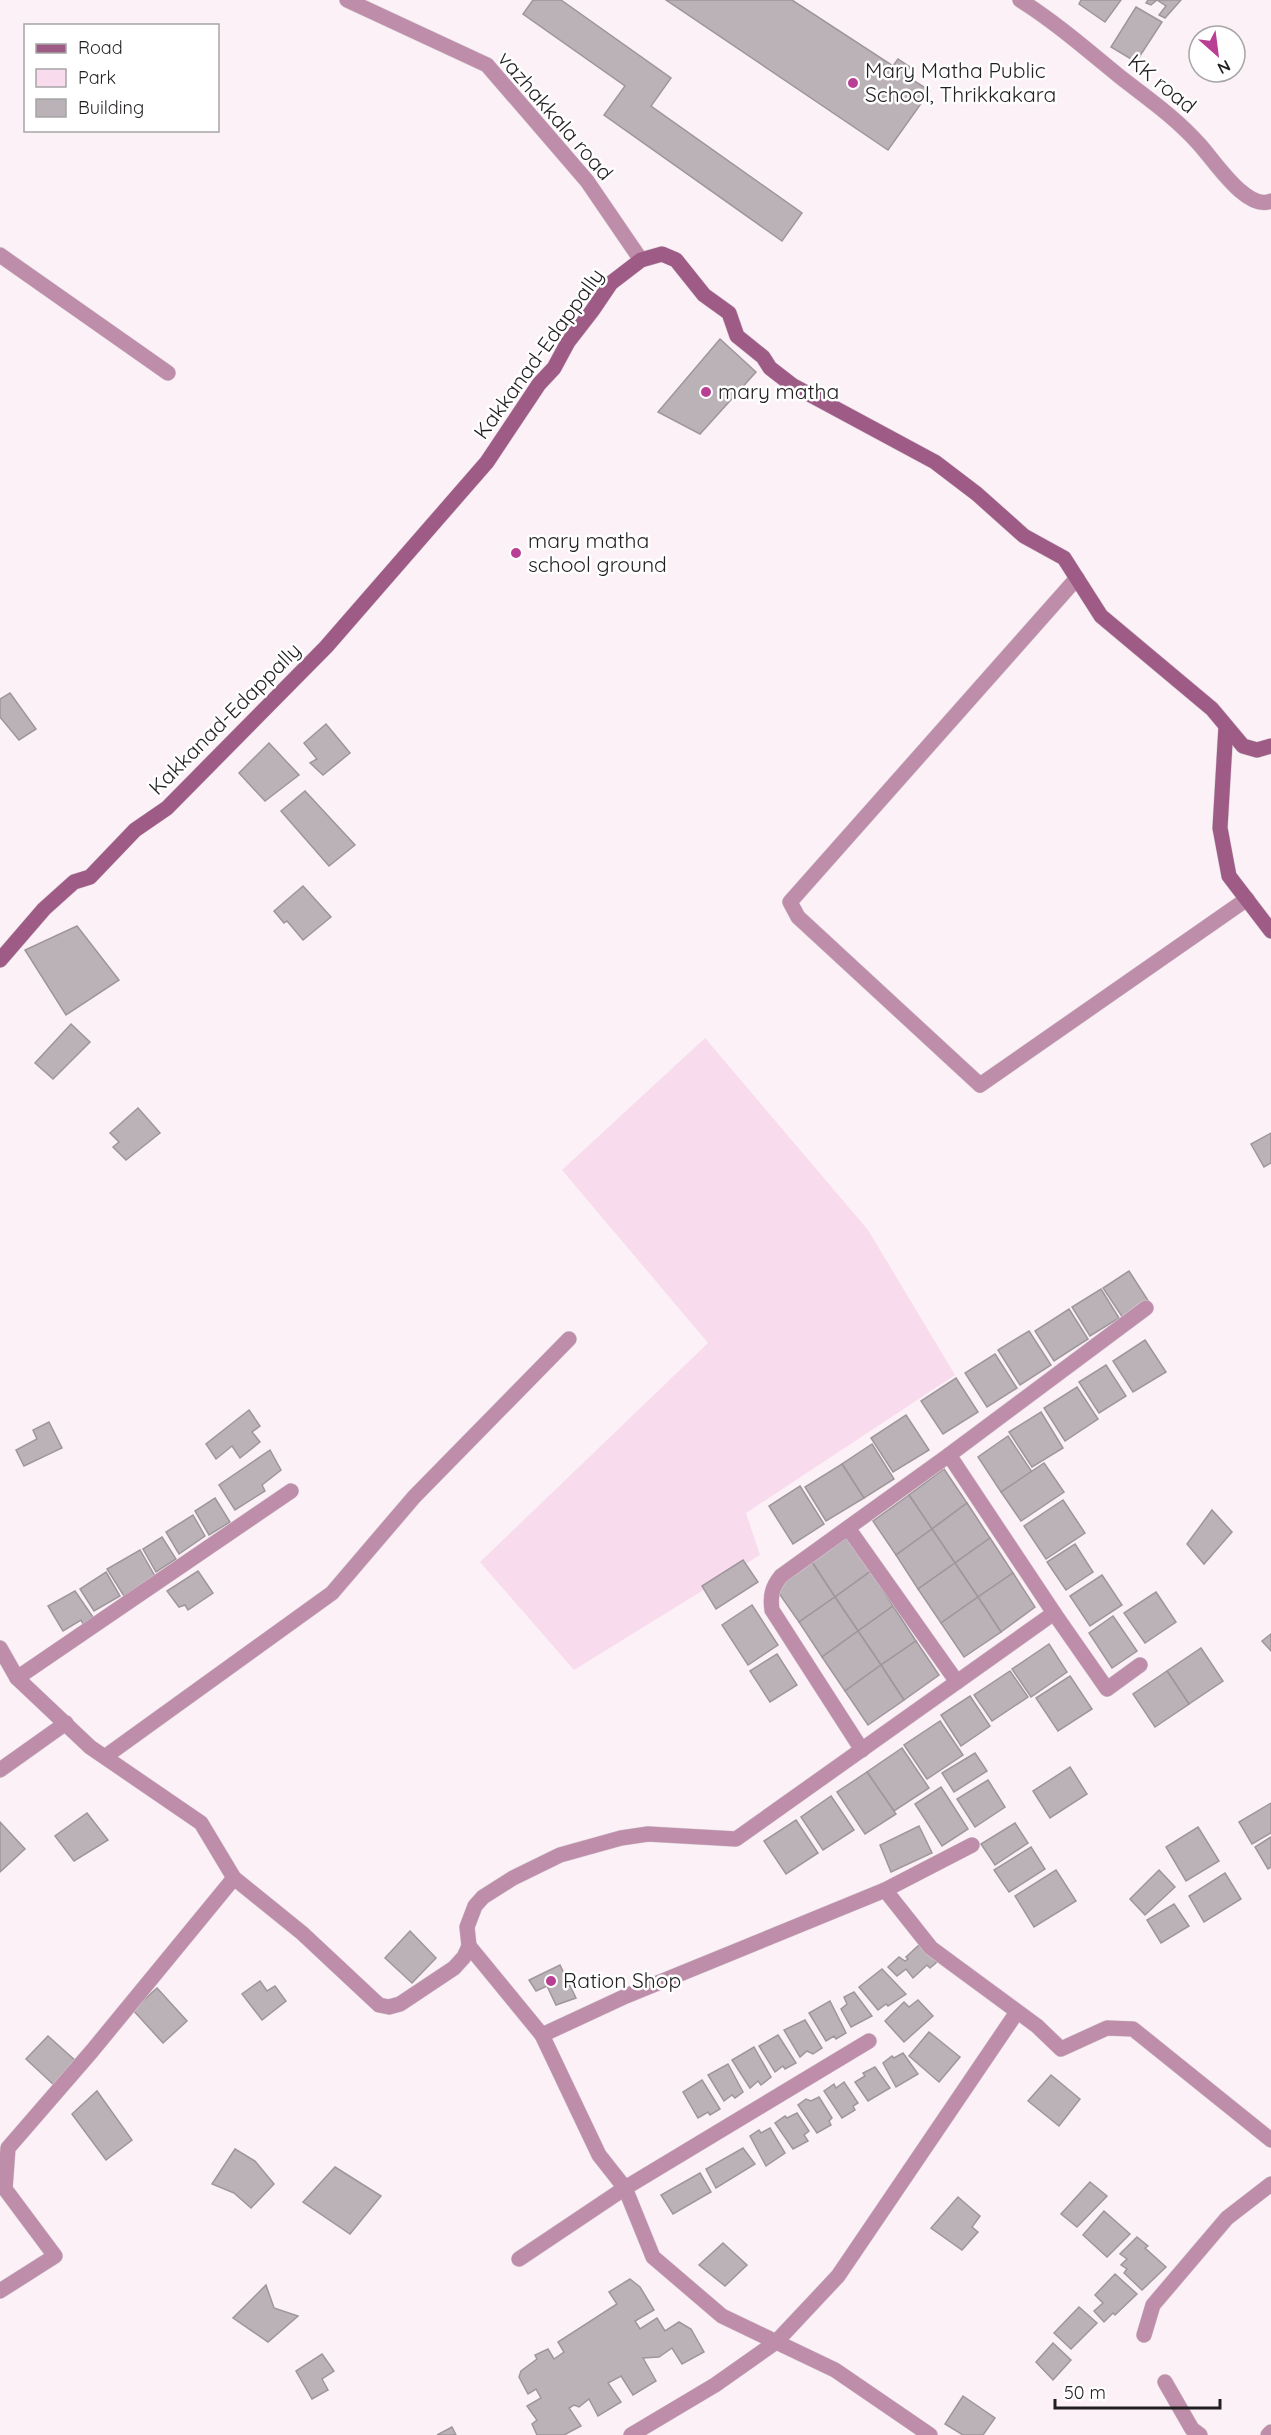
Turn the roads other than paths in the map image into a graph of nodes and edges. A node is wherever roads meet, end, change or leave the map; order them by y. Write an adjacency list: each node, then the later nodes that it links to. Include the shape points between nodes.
1 (347, 0): 5 (street, vazhakkala road, via 487,65 587,181)
2 (1020, 0): 3 (street, KK road, via 1176,120 1250,199 1260,204)
3 (1271, 201)
4 (0, 255): 6 (street)
5 (641, 260): 7 (street, via 662,254 676,260 704,295 729,313 737,336 763,357 770,368 792,385 935,462 1024,536 1064,558); 12 (street, Kakkanad-Edappally, via 611,283 487,462 326,647 167,808 135,830 90,877 74,882 44,909)
6 (168, 373)
7 (1077, 578): 8 (street, via 1101,616 1212,709); 10 (street, via 790,902 798,917 980,1085)
8 (1226, 726): 9 (street, via 1243,746 1257,750); 10 (street, via 1220,828 1229,876)
9 (1271, 747)
10 (1247, 899): 11 (street)
11 (1271, 931)
12 (0, 960)
13 (1146, 1308): 15 (street)
14 (569, 1339): 25 (street, via 414,1497 332,1593)
15 (949, 1455): 17 (street); 18 (street)
16 (291, 1491): 21 (street)
17 (848, 1528): 22 (street); 24 (street, via 781,1576 770,1599 772,1610)
18 (1054, 1613): 20 (street, via 1107,1689); 22 (street)
19 (0, 1648): 21 (street)
20 (1140, 1665)
21 (17, 1678): 23 (street)
22 (957, 1682): 24 (street)
23 (66, 1723): 25 (street, via 90,1747); 26 (street)
24 (862, 1750): 30 (street, via 736,1839 648,1834 621,1838 560,1855 513,1878 475,1906 467,1927)
25 (106, 1756): 28 (street, via 201,1823)
26 (0, 1770)
27 (972, 1845): 29 (street)
28 (234, 1878): 30 (street, via 302,1933 378,2005 400,2004 454,1968); 38 (street, via 8,2148 5,2189 55,2256)
29 (885, 1890): 31 (street, via 931,1948); 32 (street, via 626,1996)
30 (469, 1946): 32 (street)
31 (1017, 2012): 34 (street, via 1061,2049 1107,2028 1133,2030); 40 (street, via 838,2276)
32 (542, 2036): 36 (street, via 599,2155)
33 (869, 2041): 36 (street)
34 (1271, 2140)
35 (1271, 2184): 39 (street, via 1227,2218 1154,2305)
36 (625, 2188): 37 (street); 40 (street, via 653,2257 722,2316)
37 (519, 2259)
38 (0, 2291)
39 (1144, 2336)
40 (776, 2342): 43 (street, via 716,2385); 44 (street, via 835,2370)
41 (1165, 2382): 42 (street)
42 (1193, 2433)
43 (631, 2435)
44 (930, 2435)

